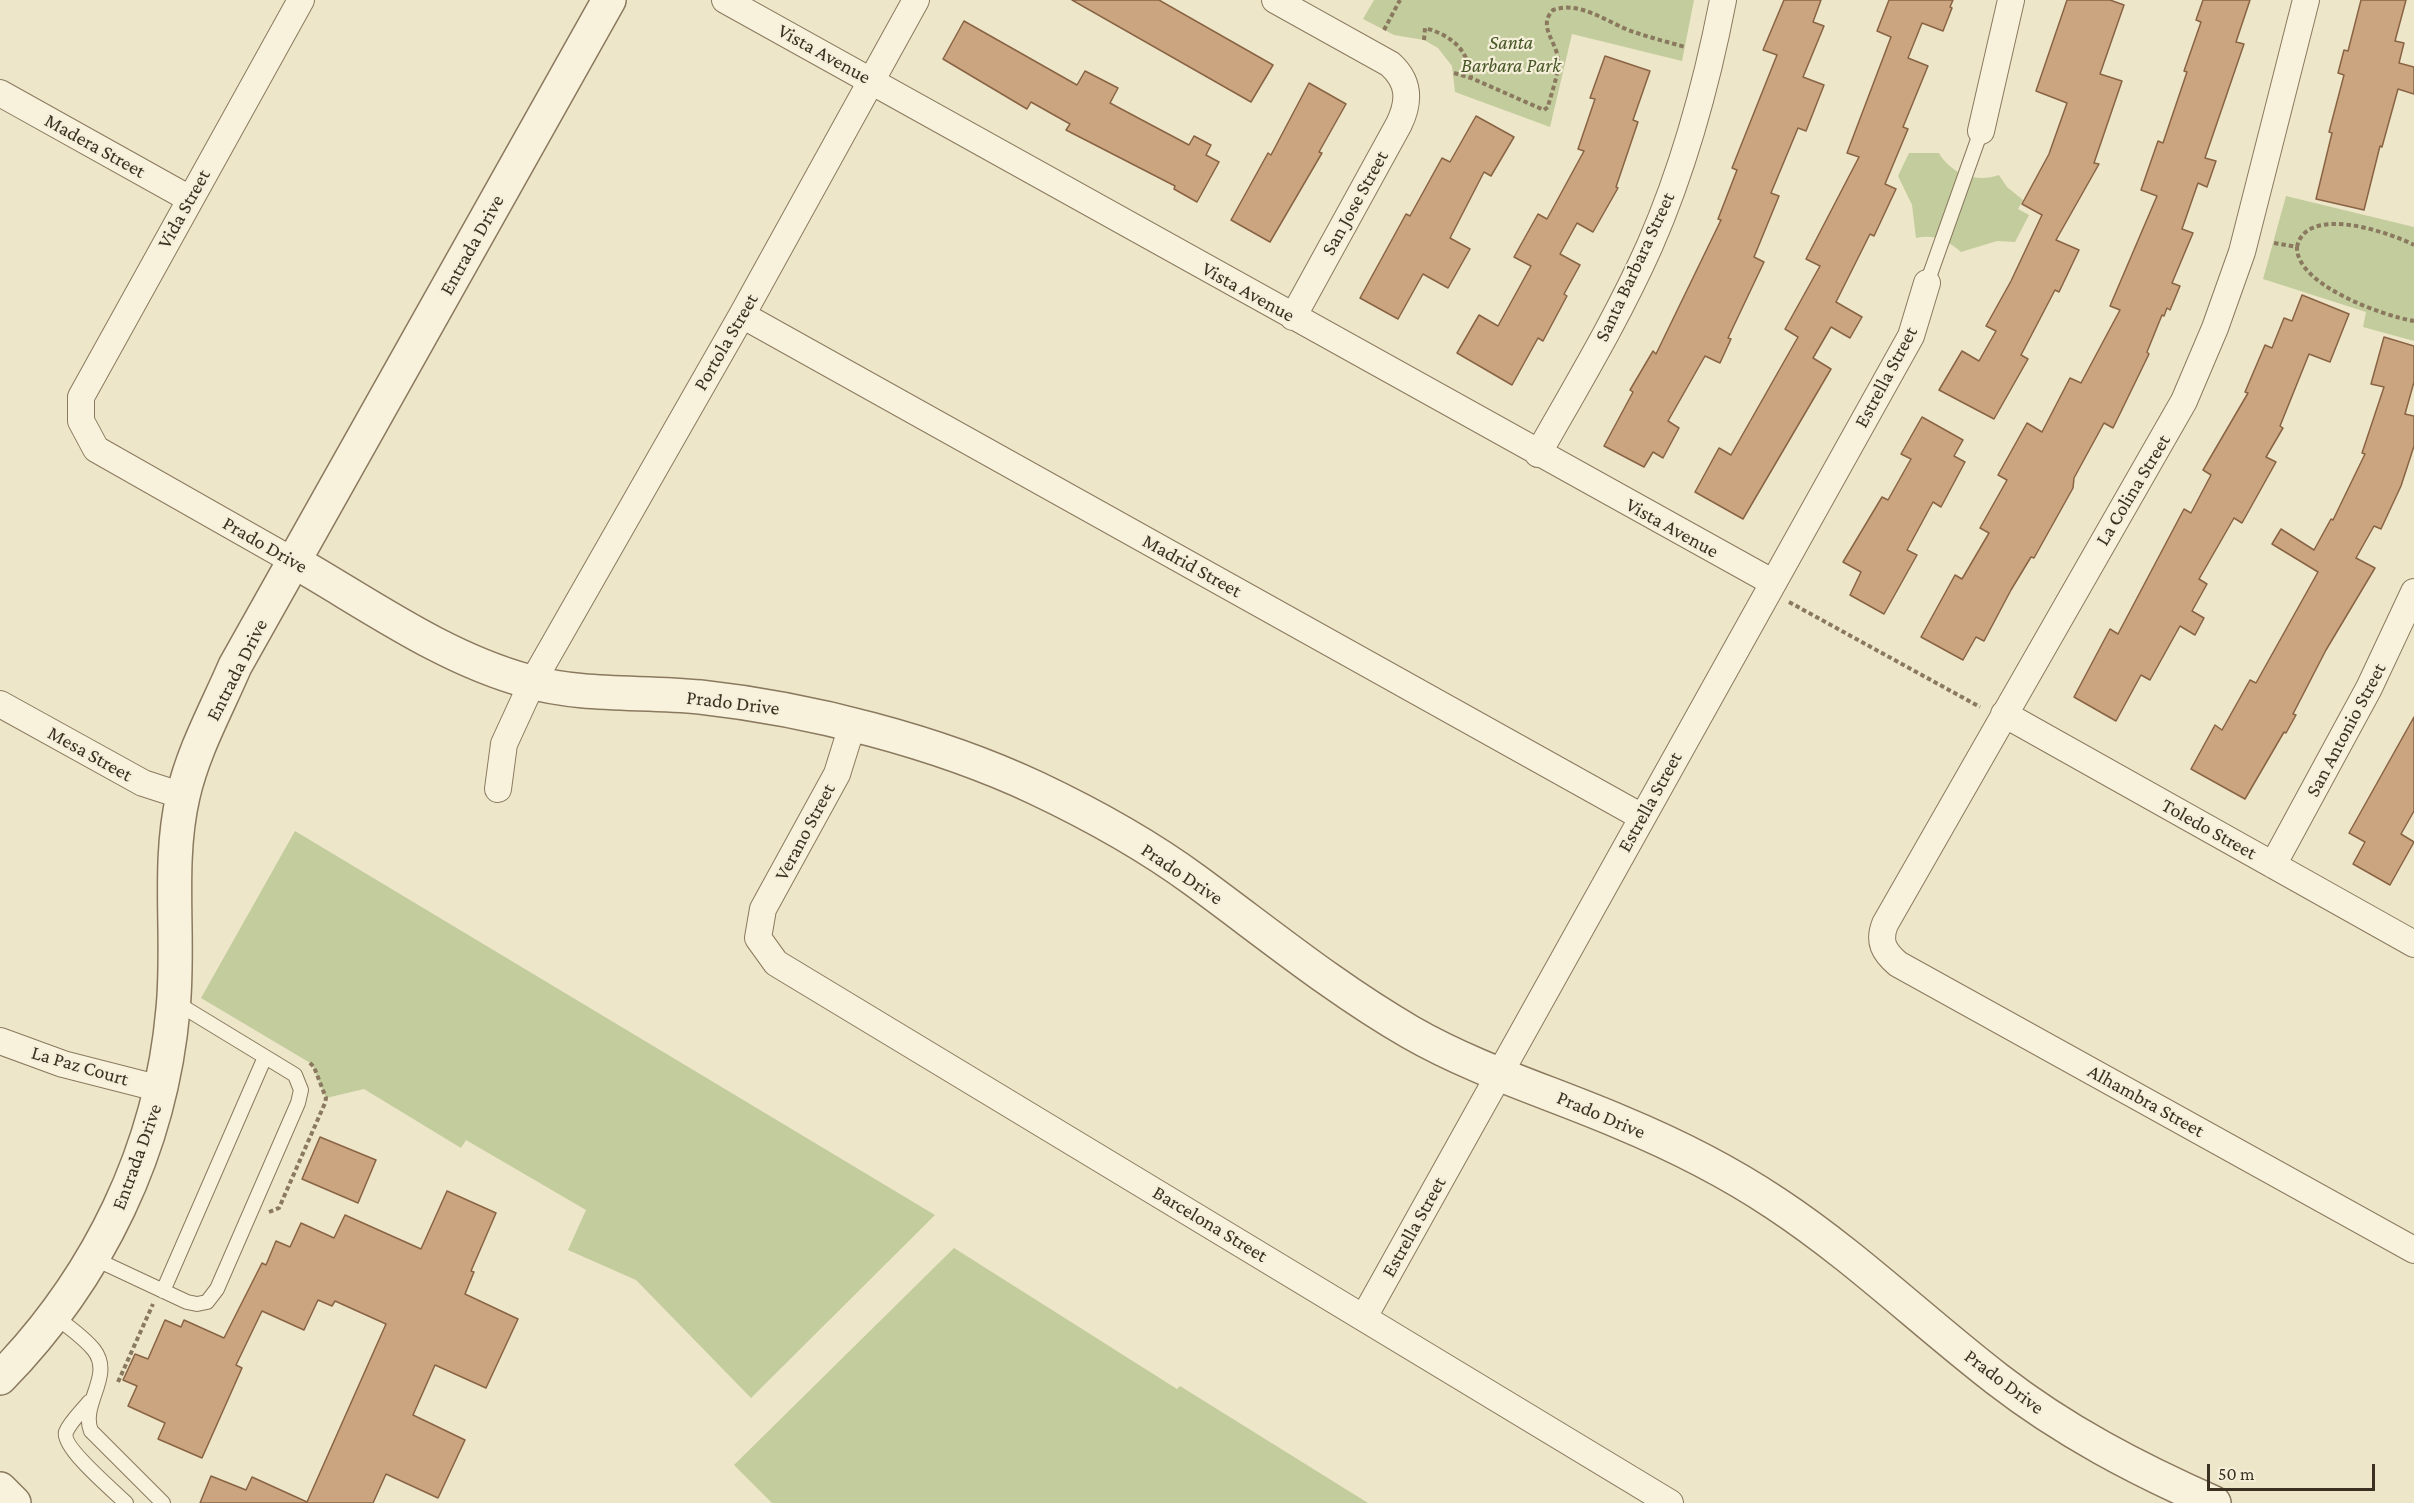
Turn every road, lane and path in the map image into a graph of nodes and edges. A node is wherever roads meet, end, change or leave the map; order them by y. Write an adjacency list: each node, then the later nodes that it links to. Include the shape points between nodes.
1 (301, 0): 18 (street, Vida Street)
2 (609, 0): 28 (street, Entrada Drive)
3 (725, 0): 15 (street, Vista Avenue)
4 (916, 0): 15 (street, Portola Street)
5 (1275, 0): 24 (street, San Jose Street, via 1398,70 1408,102)
6 (1400, 0): 10 (path)
7 (1723, 0): 27 (street, Santa Barbara Street, via 1703,91 1665,208 1634,278)
8 (2011, 0): 17 (street)
9 (2306, 0): 33 (street, La Colina Street, via 2247,236 2203,358 2167,434)
10 (1384, 30)
11 (1424, 40): 14 (path, via 1425,28 1448,36 1465,54)
12 (1685, 47): 14 (path, via 1634,32 1581,9 1560,7 1553,10 1546,22 1558,63 1548,107 1544,110)
13 (1454, 73): 14 (path)
14 (1472, 78)
15 (872, 81): 23 (street, Portola Street); 24 (street, Vista Avenue)
16 (0, 93): 18 (street, Madera Street)
17 (1982, 131): 22 (lane)
18 (190, 199): 26 (street, Vida Street, via 81,397)
19 (2274, 243): 21 (path)
20 (2414, 245): 21 (path, via 2380,232 2335,224 2310,229 2301,236)
21 (2297, 247): 25 (path, via 2301,264 2323,284 2368,307)
22 (1927, 283): 29 (street, Estrella Street, via 1911,336)
23 (742, 315): 31 (street, Portola Street); 37 (street, Madrid Street)
24 (1293, 317): 27 (street, Vista Avenue)
25 (2414, 321)
26 (81, 421): 28 (street, Prado Drive, via 96,449)
27 (1538, 454): 29 (street, Vista Avenue)
28 (295, 562): 31 (street, Prado Drive, via 469,662); 36 (street, Entrada Drive, via 235,666 202,739)
29 (1780, 592): 33 (path); 37 (street, Estrella Street)
30 (2414, 592): 38 (street, San Antonio Street, via 2369,688)
31 (532, 683): 34 (street, Prado Drive, via 607,694 706,698 783,709); 35 (street, Portola Street, via 504,744)
32 (0, 704): 36 (street, Mesa Street, via 143,783)
33 (1992, 711): 38 (street, Toledo Street); 41 (street, La Colina Street, via 1885,924)
34 (852, 726): 39 (street, Verano Street, via 837,774 763,909); 45 (street, Prado Drive, via 942,751 1033,787 1110,827 1191,878 1343,992 1416,1035)
35 (498, 789)
36 (183, 796): 42 (street, Entrada Drive, via 176,852)
37 (1642, 817): 45 (street, Estrella Street)
38 (2273, 865): 40 (street, Toledo Street)
39 (758, 938): 52 (street, Barcelona Street, via 776,963)
40 (2414, 944)
41 (1883, 947): 47 (street, Alhambra Street, via 1904,968)
42 (174, 1001): 44 (lane); 46 (street, Entrada Drive)
43 (0, 1041): 46 (street, La Paz Court, via 63,1064)
44 (265, 1057): 49 (lane); 49 (lane, via 295,1075 300,1096 250,1213 211,1299 202,1304 192,1303)
45 (1500, 1074): 52 (street, Estrella Street); 61 (street, Prado Drive, via 1664,1142 1772,1202 1847,1255 2001,1382 2076,1434 2145,1472)
46 (161, 1089): 48 (street, Entrada Drive, via 127,1196)
47 (2414, 1250)
48 (93, 1258): 49 (lane); 51 (street, Entrada Drive)
49 (163, 1291)
50 (153, 1303): 54 (path)
51 (55, 1316): 53 (street, Entrada Drive); 55 (lane, via 99,1358 101,1369)
52 (1364, 1317): 60 (street, Barcelona Street)
53 (0, 1378)
54 (117, 1384)
55 (95, 1394): 58 (lane, via 69,1428 66,1439 72,1450); 59 (lane, via 88,1416 91,1431)
56 (0, 1489): 57 (street)
57 (14, 1503)
58 (126, 1503)
59 (163, 1503)
60 (1670, 1503)
61 (2214, 1503)

